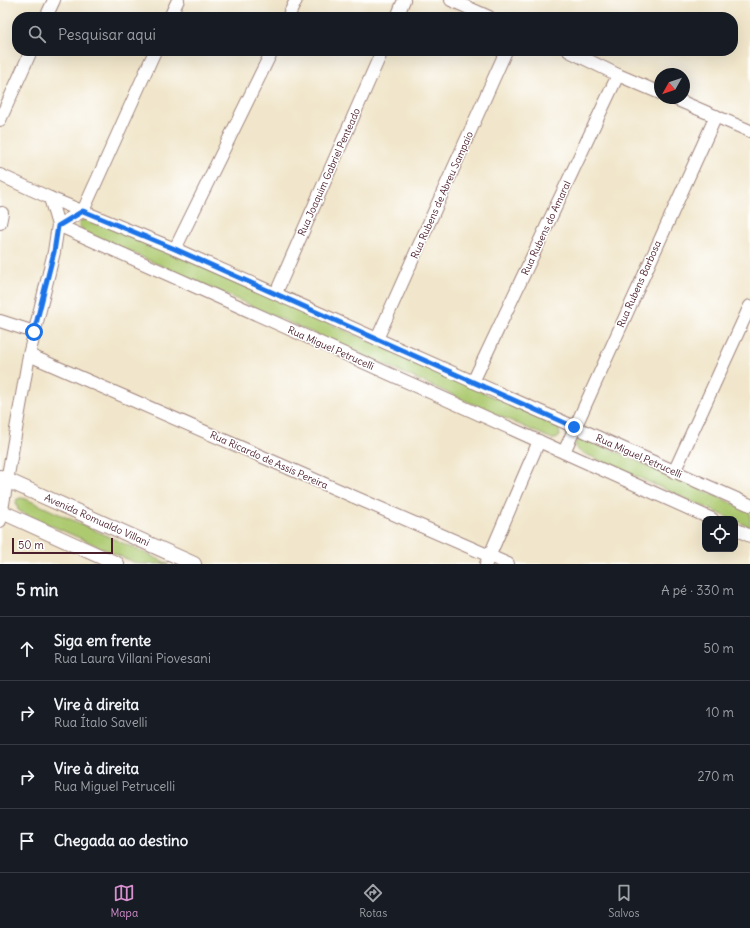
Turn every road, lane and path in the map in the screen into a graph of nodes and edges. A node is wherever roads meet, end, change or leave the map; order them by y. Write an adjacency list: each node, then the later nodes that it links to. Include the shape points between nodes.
1 (54, 0): 6 (street)
2 (178, 0): 7 (street)
3 (296, 0): 8 (street)
4 (404, 0): 9 (street)
5 (456, 1): 10 (street)
6 (48, 12)
7 (172, 12)
8 (290, 12)
9 (399, 12)
10 (479, 12)
11 (29, 56): 21 (street)
12 (153, 56): 25 (street)
13 (270, 56): 27 (street)
14 (380, 56): 28 (street, Rua Joaquim Gabriel Penteado)
15 (504, 56): 32 (street, Rua Rubens de Abreu Sampaio)
16 (579, 56): 17 (street)
17 (618, 75): 18 (street); 34 (street, Rua Rubens do Amaral)
18 (654, 90)
19 (687, 104): 20 (street)
20 (716, 116): 22 (street); 35 (street, Rua Rubens Barbosa)
21 (0, 120)
22 (750, 131)
23 (0, 175): 24 (street, Rua Miguel Petrucelli)
24 (50, 198): 25 (street, Rua Miguel Petrucelli); 26 (street)
25 (83, 211): 26 (street); 27 (street, Rua Miguel Petrucelli)
26 (58, 226): 31 (street); 36 (street, Rua Miguel Petrucelli)
27 (175, 249): 28 (street, Rua Miguel Petrucelli)
28 (276, 294): 32 (street, Rua Miguel Petrucelli)
29 (750, 306): 38 (street)
30 (0, 321): 31 (street)
31 (34, 332): 33 (street)
32 (377, 339): 34 (street, Rua Miguel Petrucelli)
33 (29, 356): 39 (street); 45 (street, Rua Ricardo de Assis Pereira)
34 (473, 382): 35 (street, Rua Miguel Petrucelli)
35 (574, 427): 37 (street, Rua Rubens Barbosa); 38 (street, Rua Miguel Petrucelli)
36 (539, 441): 37 (street, Rua Miguel Petrucelli); 45 (street)
37 (564, 452): 42 (street, Rua Miguel Petrucelli)
38 (674, 472): 40 (street, Rua Miguel Petrucelli)
39 (4, 478): 41 (street); 47 (street, Avenida Romualdo Villani)
40 (750, 506)
41 (1, 515): 46 (street)
42 (705, 516)
43 (738, 530): 44 (street)
44 (750, 536)
45 (487, 560): 48 (street, Rua Ricardo de Assis Pereira)
46 (117, 564)
47 (194, 564)
48 (508, 564)

